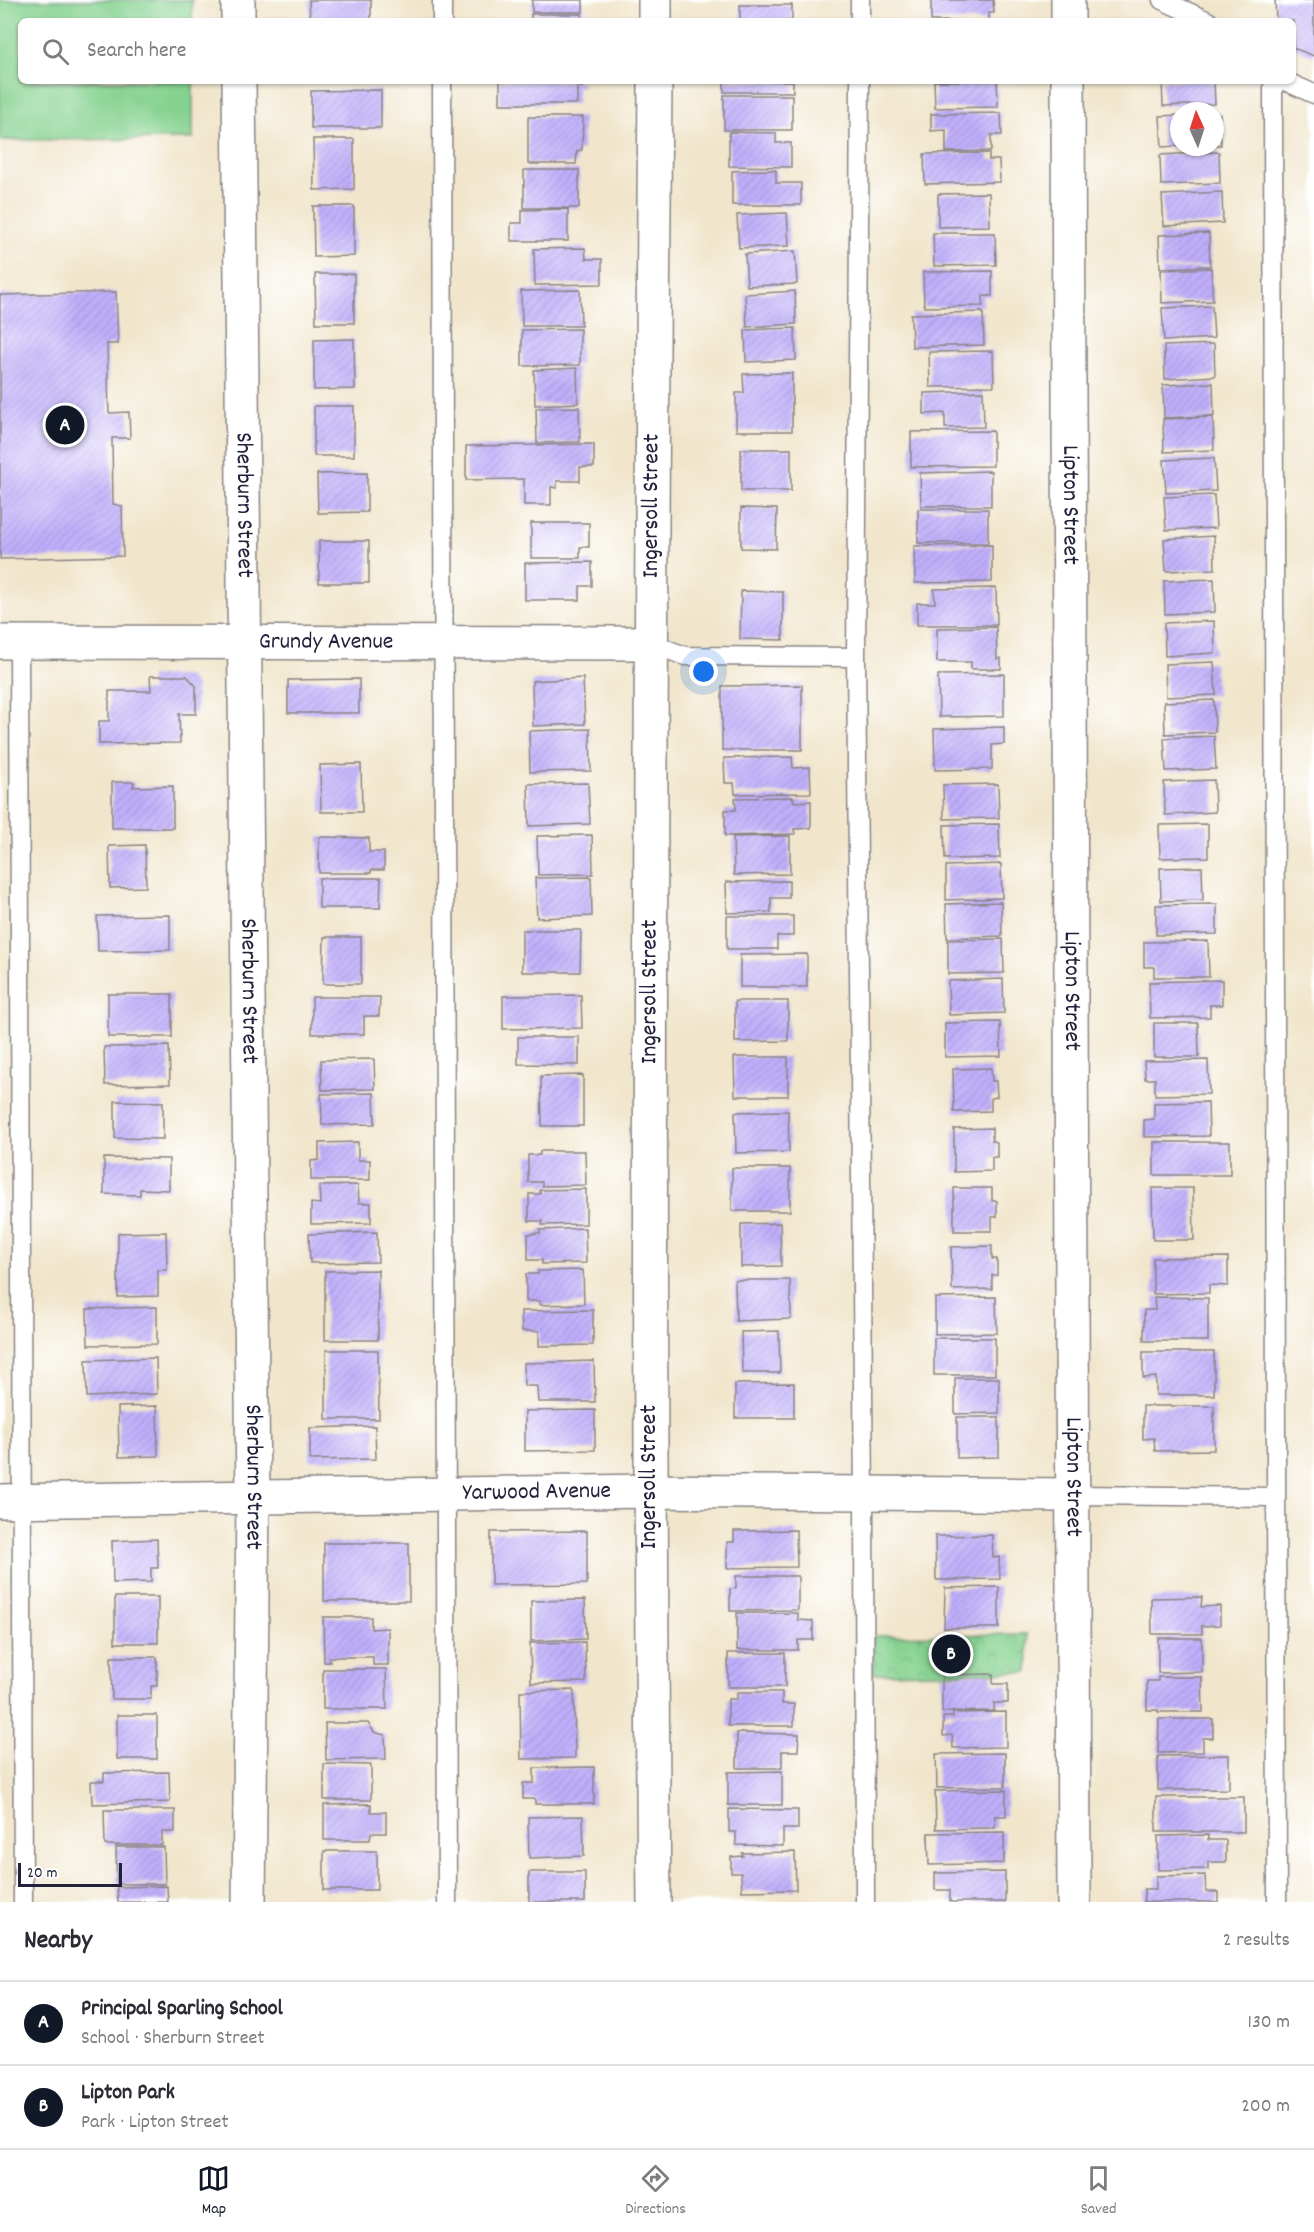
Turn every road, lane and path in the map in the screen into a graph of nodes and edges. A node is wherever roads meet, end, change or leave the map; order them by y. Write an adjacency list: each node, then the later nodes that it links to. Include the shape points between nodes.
1 (238, 0): 7 (street)
2 (442, 0): 8 (lane)
3 (655, 0): 9 (street)
4 (860, 0): 10 (lane)
5 (1068, 0): 11 (street)
6 (1162, 0): 12 (lane)
7 (238, 18)
8 (442, 18)
9 (655, 18)
10 (860, 18)
11 (1068, 18)
12 (1201, 18)
13 (239, 84): 22 (street, Sherburn Street)
14 (442, 84): 23 (lane)
15 (654, 84): 24 (street, Ingersoll Street)
16 (860, 84): 25 (lane)
17 (1068, 84): 29 (street, Lipton Street)
18 (1273, 84): 31 (lane)
19 (1292, 84): 20 (lane)
20 (1314, 94)
21 (10, 642): 22 (street, Grundy Avenue); 32 (lane)
22 (246, 642): 23 (street, Grundy Avenue); 30 (street, Sherburn Street)
23 (444, 642): 24 (street, Grundy Avenue); 27 (lane)
24 (650, 643): 25 (lane, via 685,656); 26 (street, Ingersoll Street)
25 (856, 657): 28 (lane)
26 (650, 1491): 27 (street, Yarwood Avenue); 28 (street, Yarwood Avenue); 36 (street, Ingersoll Street)
27 (445, 1494): 30 (street, Yarwood Avenue); 35 (lane)
28 (864, 1494): 29 (street, Yarwood Avenue); 37 (lane)
29 (1072, 1495): 31 (lane); 38 (street, Lipton Street)
30 (253, 1497): 32 (street, Yarwood Avenue); 34 (street, Sherburn Street)
31 (1276, 1497): 39 (lane)
32 (11, 1500): 33 (lane)
33 (23, 1902)
34 (249, 1902)
35 (447, 1902)
36 (654, 1902)
37 (865, 1902)
38 (1074, 1902)
39 (1277, 1902)

